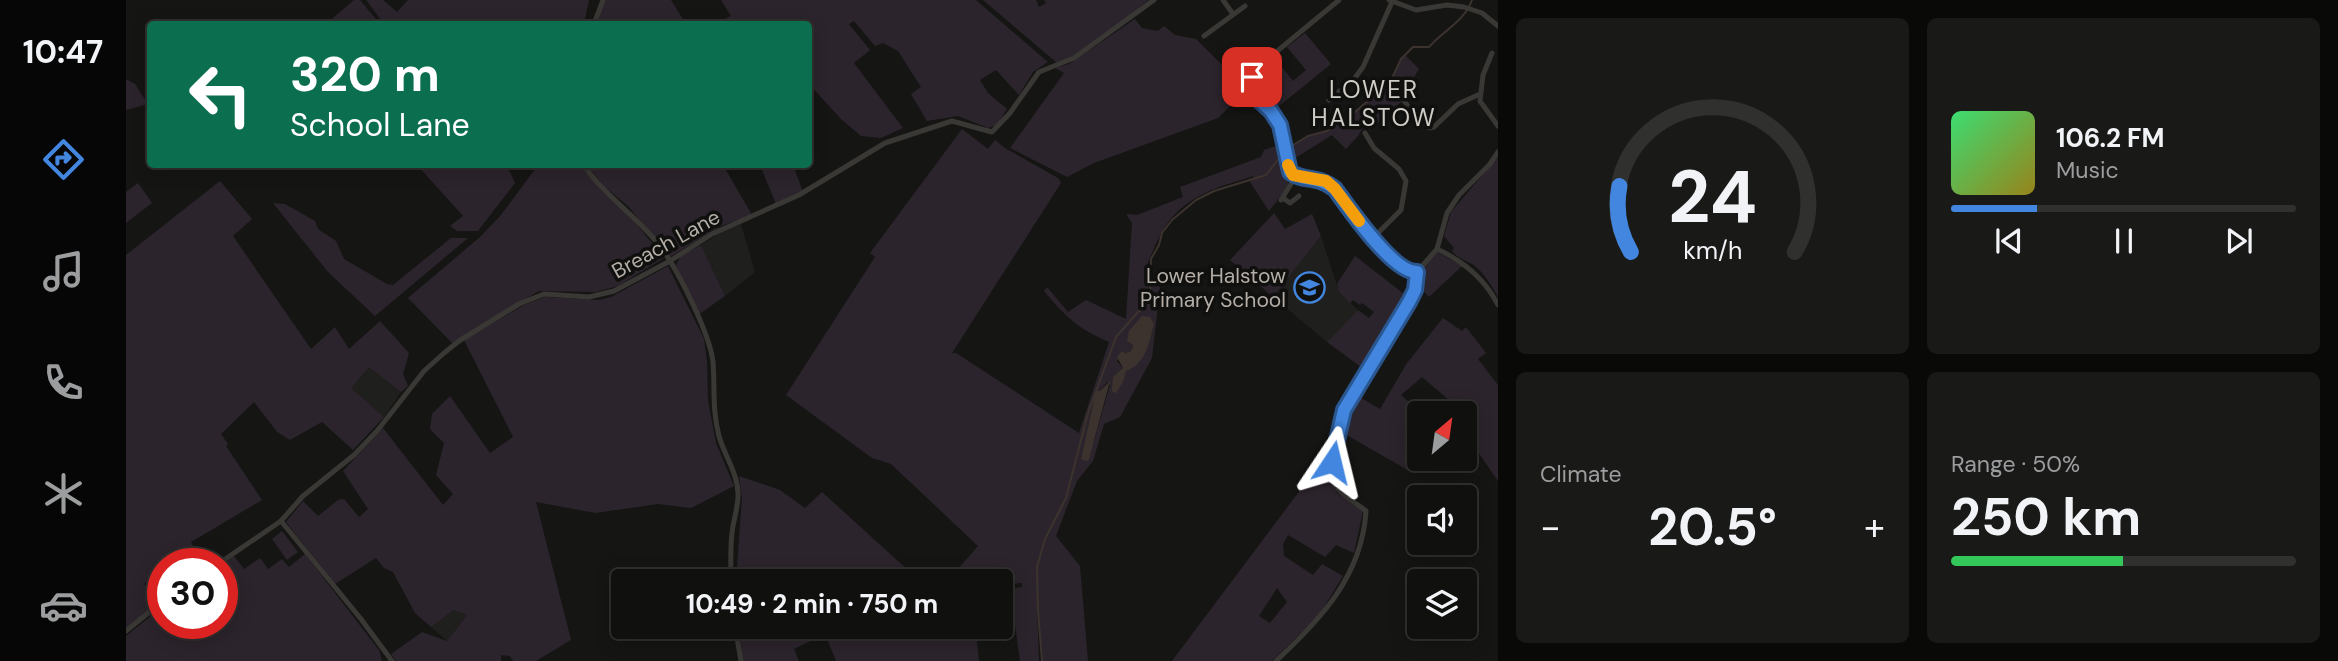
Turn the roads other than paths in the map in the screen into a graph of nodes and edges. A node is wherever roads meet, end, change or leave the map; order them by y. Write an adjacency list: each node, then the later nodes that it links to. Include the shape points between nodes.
1 (603, 0): 8 (street)
2 (1154, 0): 23 (street, Breach Lane, via 1074,58 1039,72 992,132 952,121 884,144 799,195 712,234)
3 (1223, 0): 7 (street)
4 (1339, 0): 19 (street, via 1252,77 1250,92 1280,125 1290,172)
5 (1390, 1): 9 (street, via 1416,10 1464,7); 14 (street, via 1363,67)
6 (1245, 6): 7 (street)
7 (1233, 14): 10 (street)
8 (595, 21)
9 (1498, 26)
10 (1204, 37)
11 (1492, 53): 13 (street)
12 (1398, 92): 13 (street, via 1429,128 1458,104)
13 (1480, 94): 15 (street)
14 (1329, 100)
15 (1498, 126)
16 (1365, 133): 21 (street, via 1406,181 1401,210)
17 (1498, 152): 22 (street, via 1447,213)
18 (586, 168): 23 (street, via 638,220)
19 (1296, 176): 20 (street, via 1282,199 1290,203); 21 (street, via 1326,181)
20 (1299, 196)
21 (1373, 238): 24 (street, via 1410,273)
22 (1440, 251): 24 (street); 25 (street, via 1478,275)
23 (670, 261): 26 (street, Breach Lane, via 602,295 533,297 459,341 424,371 363,446 303,496); 28 (street, via 713,361 712,402 738,496)
24 (1417, 272): 34 (street, via 1409,302 1338,426 1332,462 1336,484 1366,511 1352,568 1321,618)
25 (1498, 305)
26 (281, 521): 27 (street, Breach Lane); 32 (street)
27 (238, 550)
28 (731, 569)
29 (147, 614): 30 (street)
30 (126, 631)
31 (737, 639): 33 (street)
32 (392, 661)
33 (741, 661)
34 (1276, 661)

